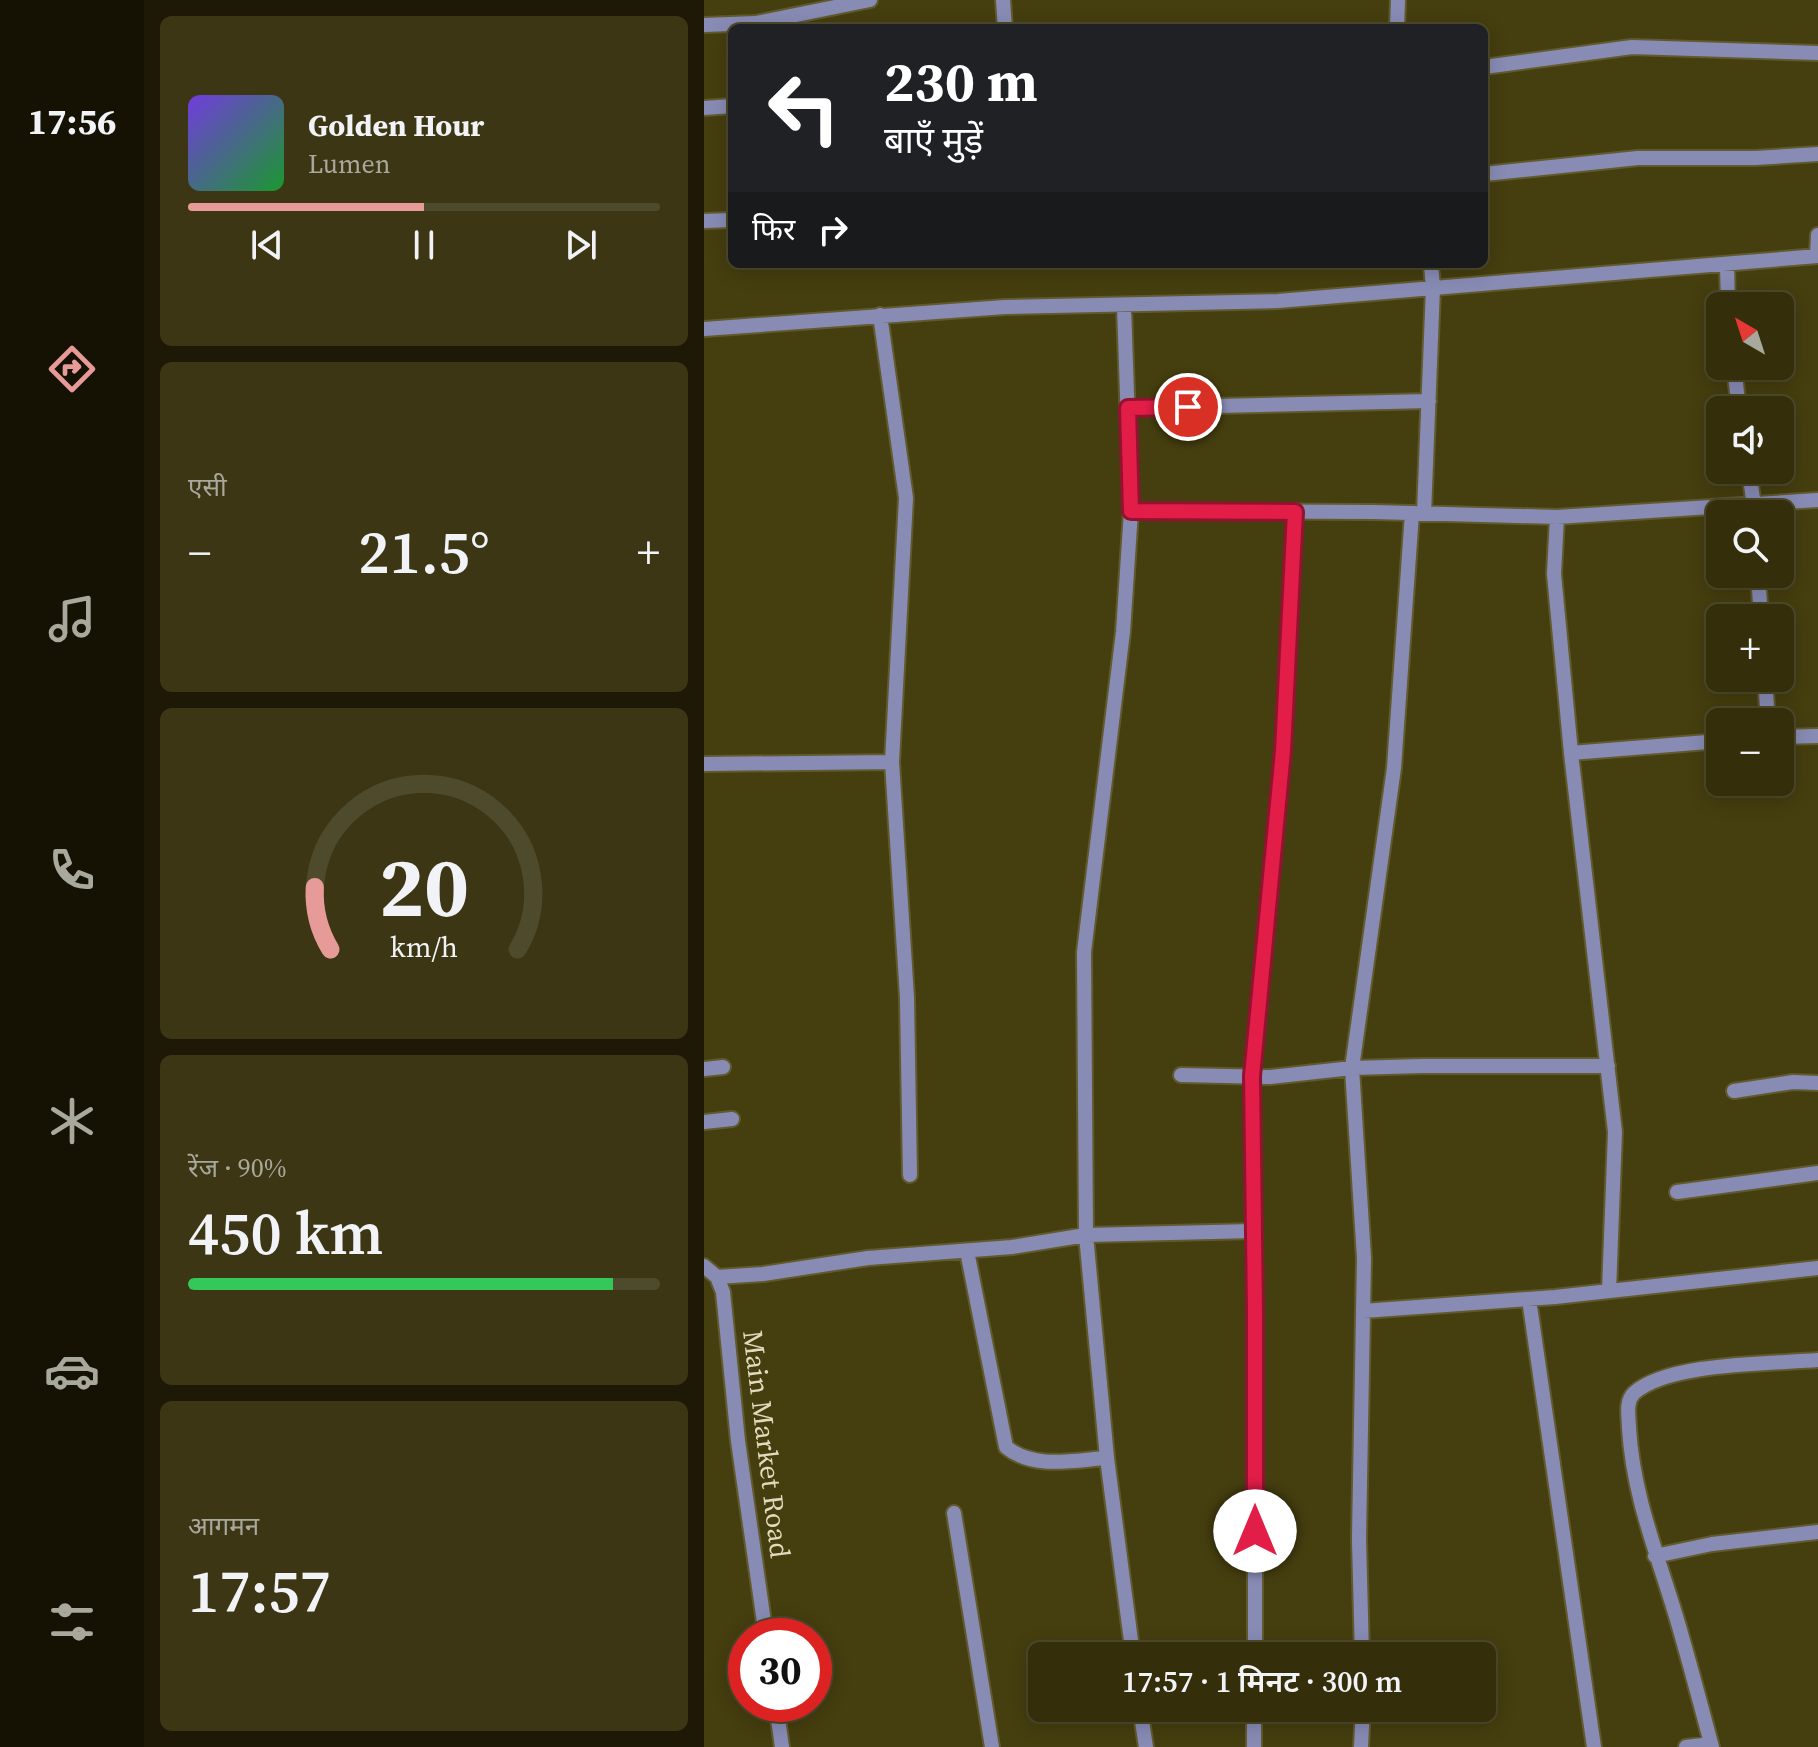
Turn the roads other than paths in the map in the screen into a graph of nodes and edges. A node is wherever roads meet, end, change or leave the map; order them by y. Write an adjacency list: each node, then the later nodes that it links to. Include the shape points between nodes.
1 (870, 0): 5 (street)
2 (1003, 0): 6 (street)
3 (1398, 0): 7 (street)
4 (728, 24): 8 (street)
5 (730, 24)
6 (1005, 24)
7 (1397, 24)
8 (704, 25)
9 (1818, 53): 10 (street, via 1632,47)
10 (1488, 66)
11 (728, 106): 12 (street)
12 (704, 108)
13 (1818, 154): 14 (street, via 1638,158)
14 (1488, 174)
15 (728, 220): 16 (street)
16 (704, 221)
17 (1818, 235): 18 (street)
18 (1817, 256): 19 (street)
19 (1727, 264): 21 (street); 22 (street)
20 (1431, 268): 21 (street)
21 (1433, 288): 23 (street); 26 (street)
22 (1728, 292)
23 (1124, 306): 24 (street); 27 (street)
24 (880, 315): 25 (street); 39 (street, via 906,498)
25 (704, 329)
26 (1429, 401): 27 (street); 33 (street)
27 (1128, 408): 30 (street)
28 (1818, 500): 29 (street)
29 (1794, 503)
30 (1131, 511): 32 (street); 55 (street, via 1123,632 1084,952)
31 (1706, 511): 34 (street)
32 (1295, 512): 33 (street); 46 (street, via 1283,751)
33 (1418, 513): 34 (street); 43 (street, via 1394,768)
34 (1557, 517): 38 (street, via 1554,574)
35 (1818, 736): 36 (street)
36 (1794, 737)
37 (1706, 742): 38 (street)
38 (1571, 753): 41 (street)
39 (892, 762): 40 (street); 52 (street, via 907,998)
40 (704, 764)
41 (1608, 1066): 43 (street); 60 (street, via 1615,1132)
42 (723, 1067): 44 (street)
43 (1352, 1068): 46 (street); 62 (street)
44 (704, 1069)
45 (1181, 1075): 46 (street)
46 (1252, 1076): 54 (street)
47 (1818, 1083): 48 (street)
48 (1734, 1091)
49 (732, 1119): 50 (street)
50 (704, 1122)
51 (1818, 1173): 53 (street)
52 (910, 1175)
53 (1677, 1192)
54 (1254, 1231): 55 (street); 70 (street)
55 (1086, 1235): 56 (street); 64 (street)
56 (967, 1251): 59 (street); 64 (street, via 1006,1447 1017,1457 1040,1462)
57 (704, 1266): 59 (street)
58 (1818, 1268): 60 (street)
59 (717, 1277): 68 (street, Main Market Road)
60 (1609, 1291): 61 (street)
61 (1529, 1299): 62 (street); 82 (street)
62 (1363, 1311): 71 (street)
63 (1818, 1360): 67 (street, via 1711,1367 1673,1374 1634,1393 1628,1402 1630,1450)
64 (1107, 1458): 69 (street)
65 (954, 1513): 78 (street)
66 (1818, 1532): 67 (street)
67 (1655, 1556): 76 (street)
68 (763, 1618)
69 (1131, 1642)
70 (1255, 1642)
71 (1362, 1642)
72 (779, 1722): 77 (street)
73 (1142, 1722): 79 (street)
74 (1254, 1722): 80 (street)
75 (1362, 1722): 81 (street)
76 (1711, 1745): 83 (street)
77 (782, 1747)
78 (992, 1747)
79 (1146, 1747)
80 (1254, 1747)
81 (1361, 1747)
82 (1594, 1747)
83 (1686, 1747)

